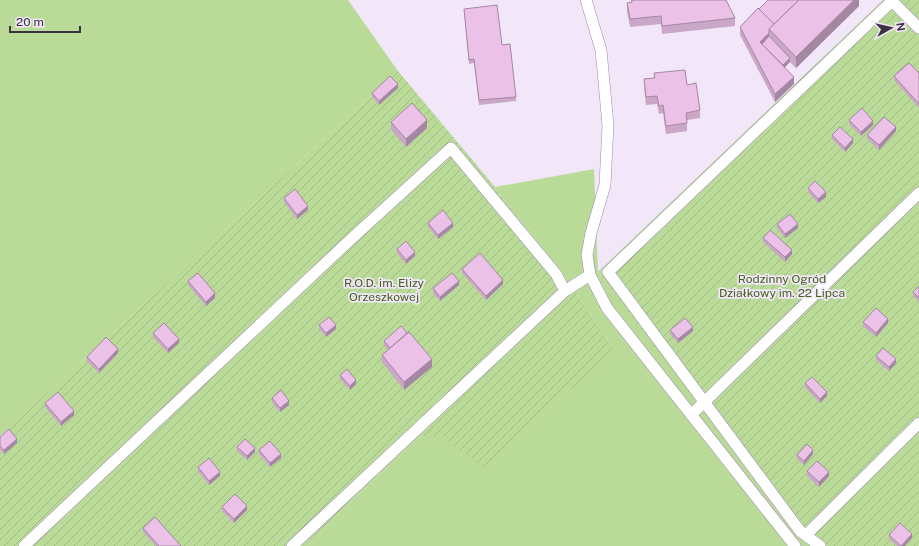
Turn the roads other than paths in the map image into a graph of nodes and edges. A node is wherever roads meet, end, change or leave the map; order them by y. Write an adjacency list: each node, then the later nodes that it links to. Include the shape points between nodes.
1 (586, 0): 5 (lane, via 601,50 608,125 605,185 587,255)
2 (892, 0): 3 (lane); 7 (lane, via 608,272)
3 (919, 28)
4 (919, 193): 7 (lane)
5 (590, 275): 6 (lane); 8 (lane, via 607,308)
6 (565, 291): 11 (lane, via 556,274 451,148); 12 (lane)
7 (704, 402): 8 (lane); 10 (lane, via 800,531)
8 (691, 415): 13 (lane)
9 (919, 423): 10 (lane)
10 (806, 535): 14 (lane)
11 (24, 546)
12 (292, 546)
13 (795, 546)
14 (820, 546)

